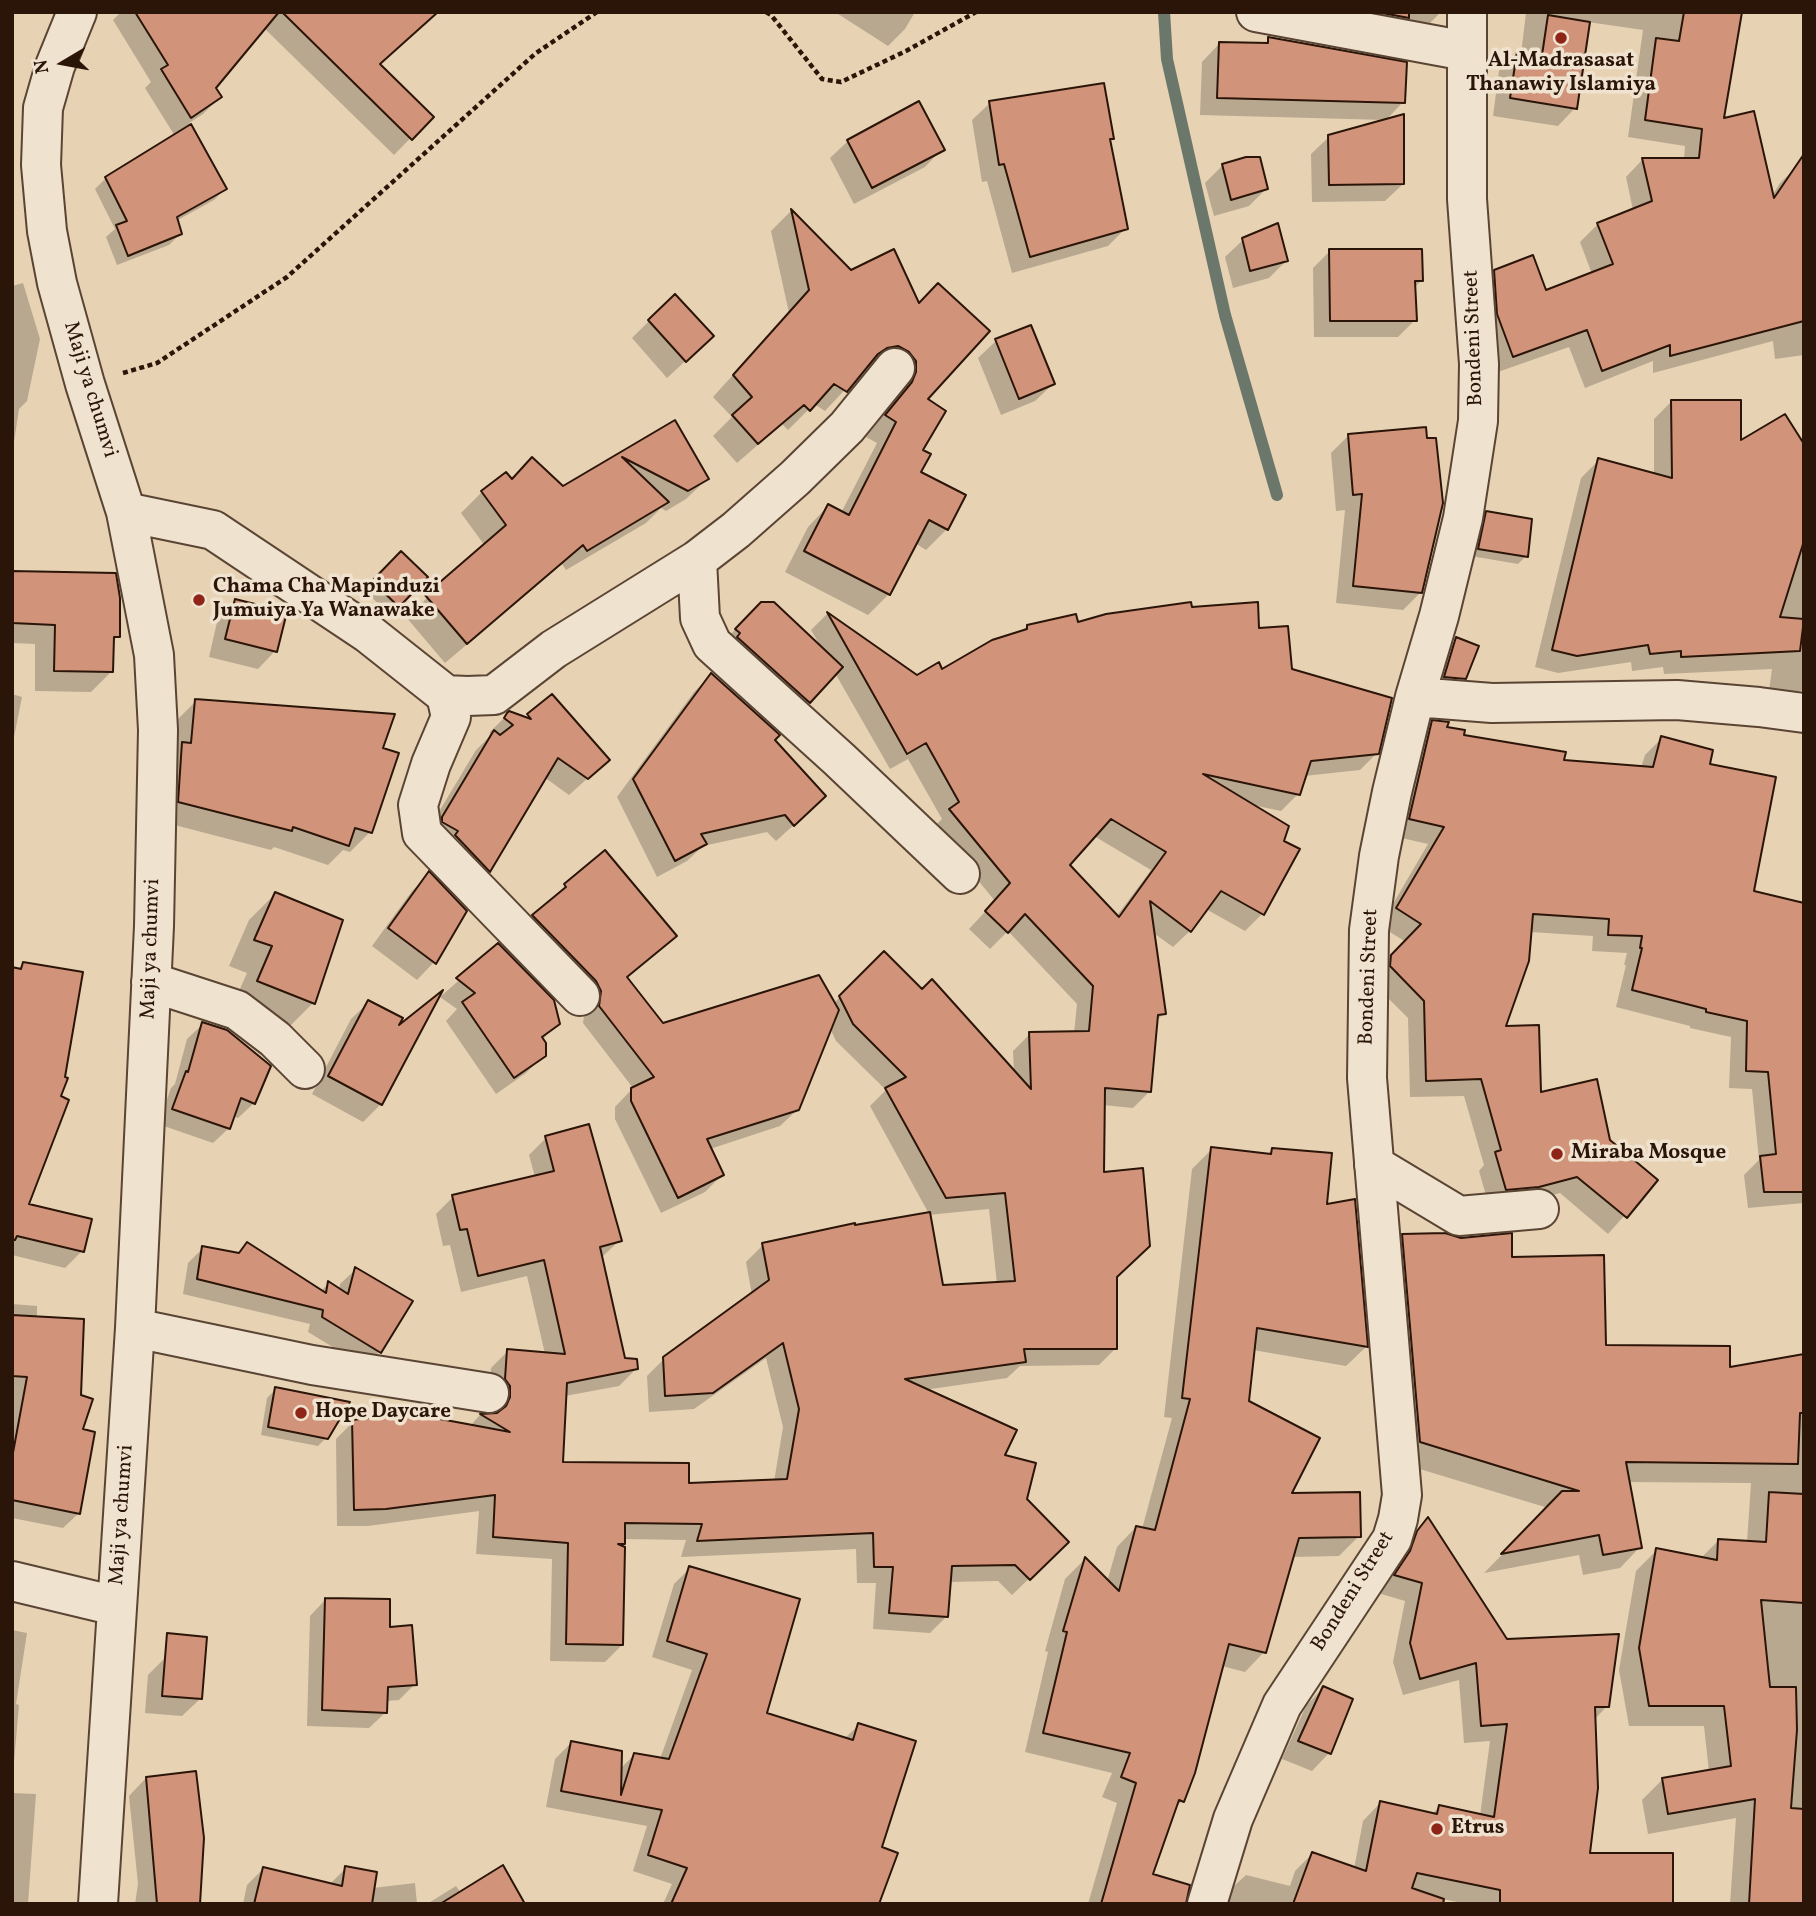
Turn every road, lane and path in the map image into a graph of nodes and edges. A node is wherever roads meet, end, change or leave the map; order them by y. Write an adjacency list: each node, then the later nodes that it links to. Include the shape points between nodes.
1 (77, 12): 9 (street, Maji ya chumvi, via 43,108 41,165 57,283)
2 (597, 12): 9 (path, via 536,52 287,277 157,363)
3 (766, 12): 4 (path, via 822,79 841,82)
4 (976, 12)
5 (1256, 12): 7 (street)
6 (1466, 12): 7 (street, Bondeni Street)
7 (1466, 51): 13 (street, Bondeni Street, via 1467,199 1479,364 1478,421 1463,518)
8 (895, 368): 11 (street, via 847,427)
9 (85, 384): 10 (street, Maji ya chumvi)
10 (126, 512): 12 (street, via 213,530 369,634); 16 (street, Maji ya chumvi, via 154,655 158,730)
11 (697, 560): 12 (street, via 554,649 494,695); 15 (street, via 700,618 712,644)
12 (446, 695): 17 (street, via 451,718 418,805 422,833)
13 (1415, 697): 14 (street, via 1492,702 1677,700); 19 (street, Bondeni Street, via 1379,856 1369,930 1367,1077)
14 (1804, 713)
15 (960, 874)
16 (151, 982): 18 (street, via 237,1010); 21 (street, Maji ya chumvi)
17 (580, 996)
18 (305, 1069)
19 (1374, 1165): 20 (street, via 1458,1216); 26 (street, Bondeni Street, via 1401,1476 1398,1519 1392,1539 1282,1706 1233,1819)
20 (1539, 1209)
21 (135, 1328): 22 (street, via 312,1365); 24 (street, Maji ya chumvi)
22 (489, 1393)
23 (12, 1581): 24 (street)
24 (116, 1606): 25 (street, Maji ya chumvi)
25 (99, 1904)
26 (1207, 1904)

